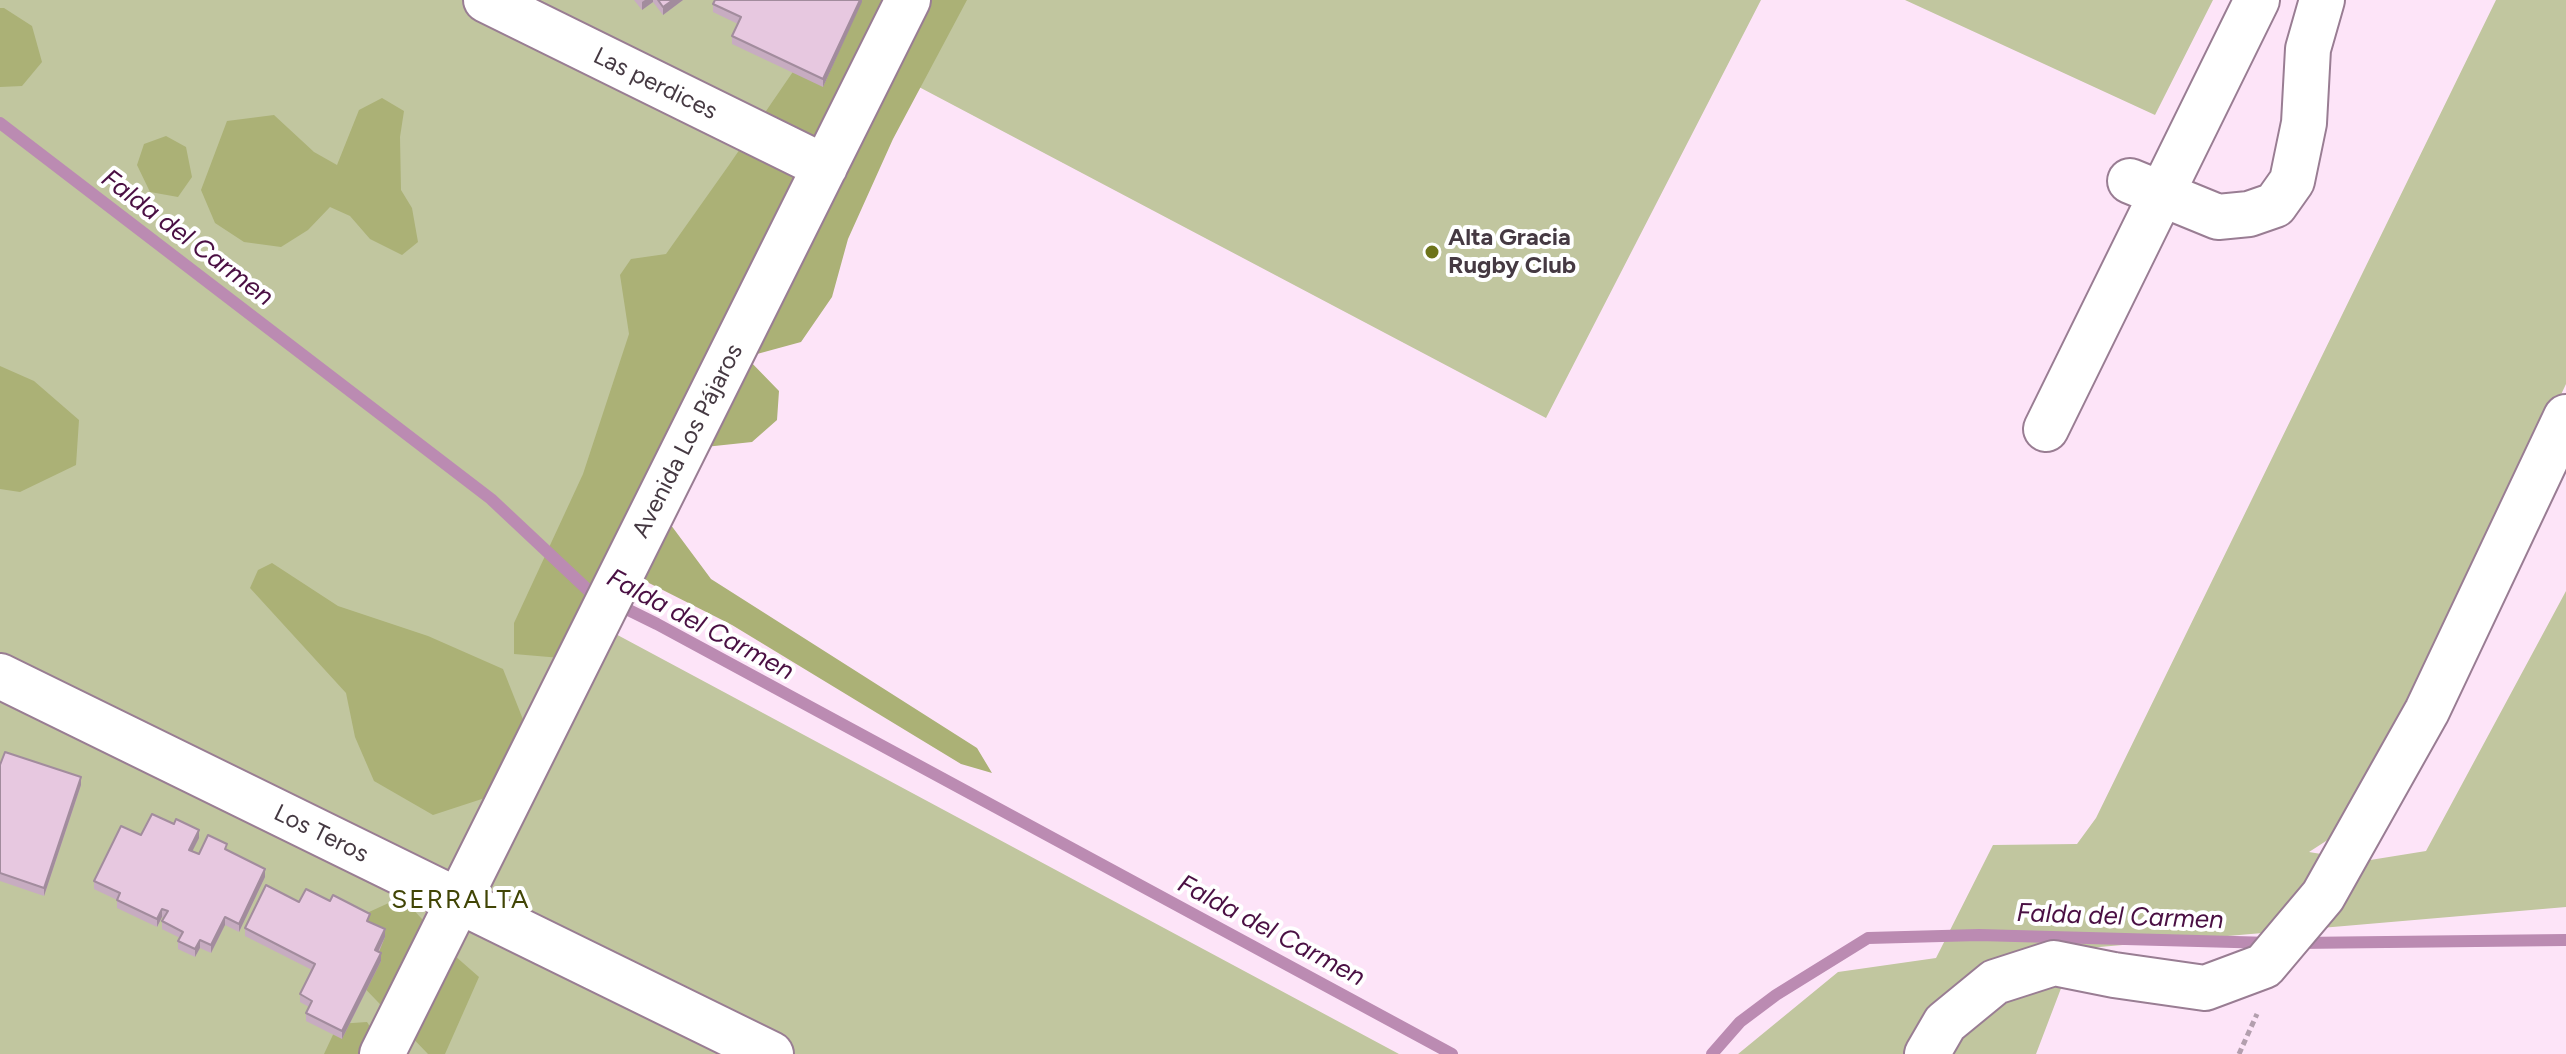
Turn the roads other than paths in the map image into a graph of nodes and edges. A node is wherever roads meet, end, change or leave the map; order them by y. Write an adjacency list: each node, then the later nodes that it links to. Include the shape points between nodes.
1 (486, 0): 5 (street, Las perdices)
2 (908, 0): 5 (street, Avenida Los Pájaros)
3 (2257, 0): 6 (street)
4 (2322, 0): 6 (street, via 2308,49 2304,123 2292,181 2275,205 2218,217)
5 (825, 167): 10 (street, Avenida Los Pájaros)
6 (2145, 187): 8 (street)
7 (2566, 417): 13 (street, via 2427,711 2323,896 2264,966 2205,988 2054,963 1995,982 1945,1023)
8 (2046, 429)
9 (0, 676): 10 (street, Los Teros)
10 (458, 901): 11 (street, Avenida Los Pájaros); 12 (street, Los Teros)
11 (382, 1054)
12 (771, 1054)
13 (1927, 1054)

